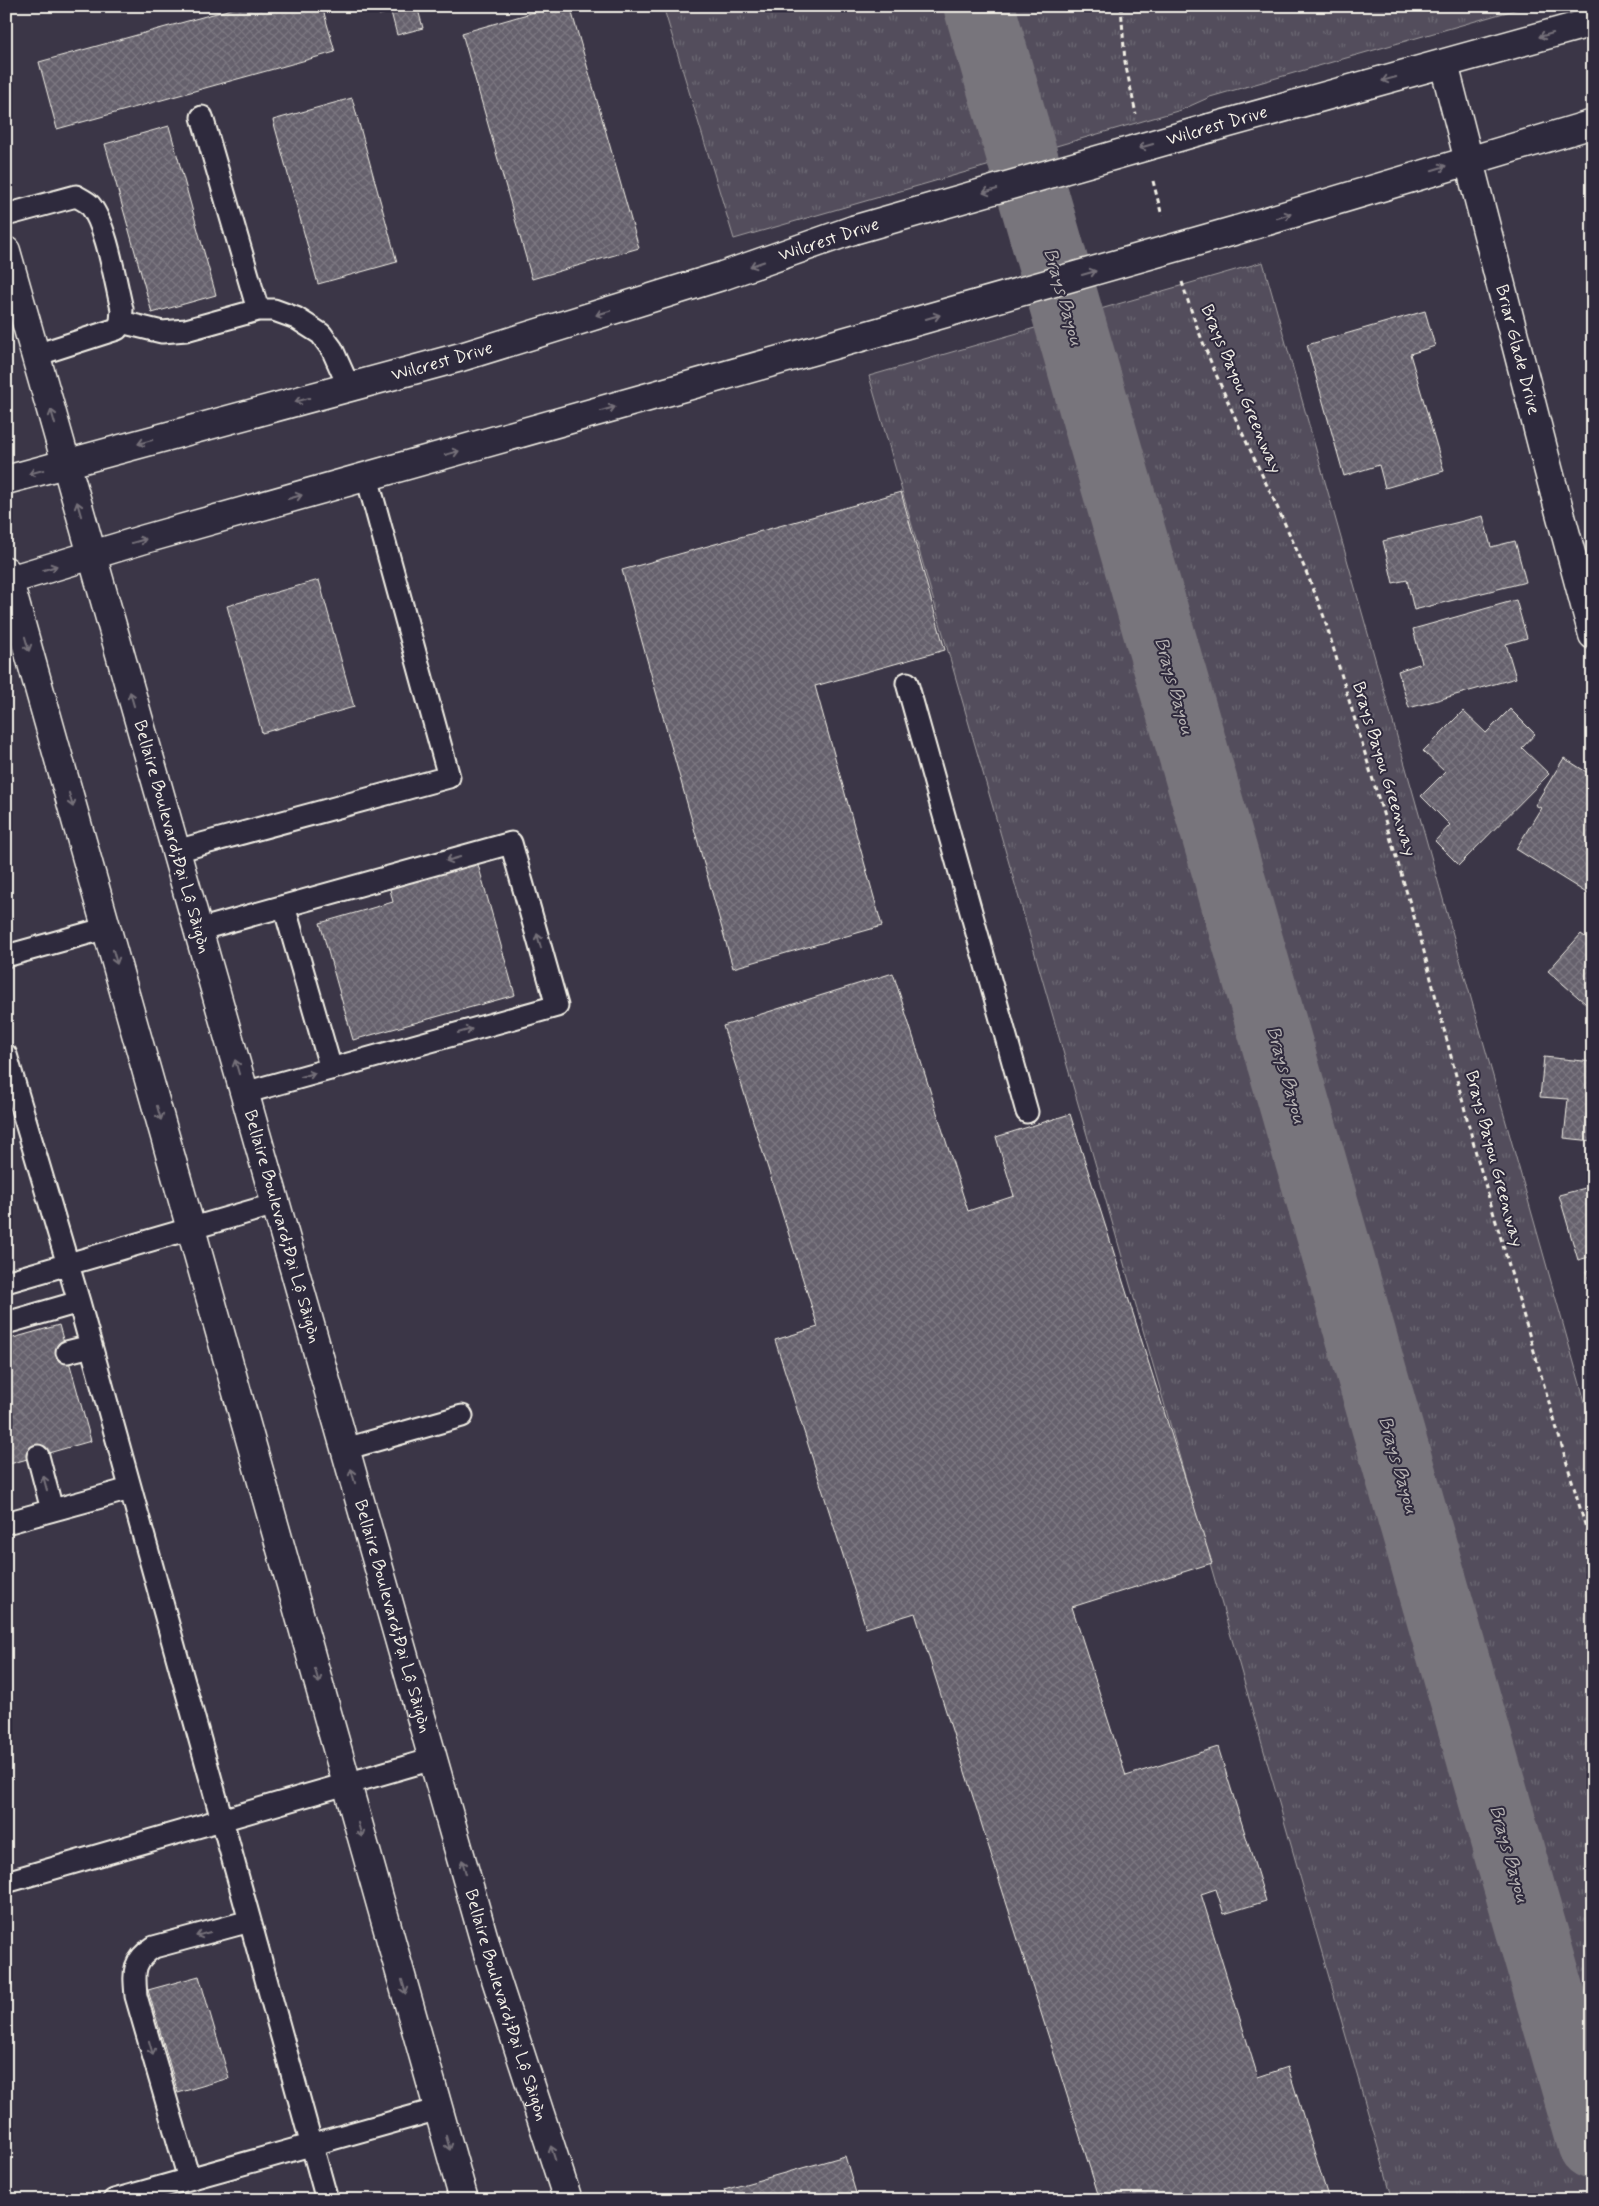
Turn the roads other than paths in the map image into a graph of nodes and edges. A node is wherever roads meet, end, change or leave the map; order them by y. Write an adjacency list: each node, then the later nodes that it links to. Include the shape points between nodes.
1 (1593, 22): 2 (main road, Wilcrest Drive, one-way to 2)
2 (1444, 64): 5 (main road, Briar Glade Drive); 11 (main road, Wilcrest Drive, one-way to 11, bridge, via 853,230 703,282)
3 (202, 117): 8 (lane)
4 (1593, 124): 5 (main road)
5 (1468, 160): 13 (main road, one-way to 5, bridge, via 1237,230); 17 (main road, Briar Glade Drive)
6 (6, 215): 9 (lane, via 76,196 90,205 101,228 122,309)
7 (6, 251): 10 (main road, Bellaire Boulevard;Đại Lộ Sàigòn)
8 (258, 310): 9 (lane, via 186,330 162,332); 11 (lane, via 274,310 296,318 321,334 332,349)
9 (121, 322): 10 (lane, via 117,329)
10 (36, 355): 12 (main road, Bellaire Boulevard;Đại Lộ Sàigòn, one-way to 10)
11 (349, 388): 12 (main road, Wilcrest Drive, one-way to 12)
12 (66, 464): 14 (main road, Wilcrest Drive, one-way to 14); 15 (main road, Bellaire Boulevard;Đại Lộ Sàigòn, one-way to 12)
13 (367, 477): 15 (main road, one-way to 13); 19 (lane, via 449,776)
14 (6, 480)
15 (92, 555): 16 (main road, one-way to 15); 19 (main road, Bellaire Boulevard;Đại Lộ Sàigòn, one-way to 15)
16 (7, 577): 21 (main road, one-way to 21)
17 (1593, 636)
18 (907, 683): 27 (lane)
19 (176, 851): 22 (main road, Bellaire Boulevard;Đại Lộ Sàigòn)
20 (284, 906): 22 (lane); 25 (lane); 25 (lane, one-way to 20, via 557,1006 511,843)
21 (107, 928): 23 (lane); 29 (main road, one-way to 29)
22 (198, 930): 26 (main road, Bellaire Boulevard;Đại Lộ Sàigòn, one-way to 22)
23 (6, 956)
24 (6, 1055): 30 (lane)
25 (330, 1069): 26 (lane, one-way to 25)
26 (244, 1093): 28 (main road, Bellaire Boulevard;Đại Lộ Sàigòn)
27 (1027, 1112)
28 (276, 1204): 29 (lane); 37 (main road, Bellaire Boulevard;Đại Lộ Sàigòn)
29 (192, 1230): 30 (lane); 43 (main road, one-way to 43)
30 (68, 1264): 31 (lane); 32 (lane)
31 (6, 1282)
32 (79, 1302): 33 (lane); 34 (lane)
33 (6, 1323)
34 (91, 1346): 35 (lane); 39 (lane)
35 (67, 1352)
36 (462, 1416): 37 (lane)
37 (345, 1449): 42 (main road, Bellaire Boulevard;Đại Lộ Sàigòn, one-way to 37)
38 (38, 1456): 40 (lane, one-way to 38)
39 (130, 1489): 40 (lane); 44 (lane)
40 (52, 1510): 41 (lane)
41 (6, 1523)
42 (433, 1759): 43 (lane); 53 (main road, Bellaire Boulevard;Đại Lộ Sàigòn, one-way to 42, via 491,1964)
43 (347, 1784): 44 (lane); 47 (main road, one-way to 47)
44 (222, 1820): 45 (lane); 46 (lane)
45 (6, 1882)
46 (250, 1921): 48 (lane); 49 (lane, one-way to 49, via 154,1947 142,1955 135,1966 136,1996)
47 (439, 2109): 48 (lane); 52 (main road, one-way to 52)
48 (312, 2144): 49 (lane); 51 (lane)
49 (189, 2178): 50 (lane)
50 (114, 2200)
51 (327, 2200)
52 (464, 2200)
53 (568, 2200)

